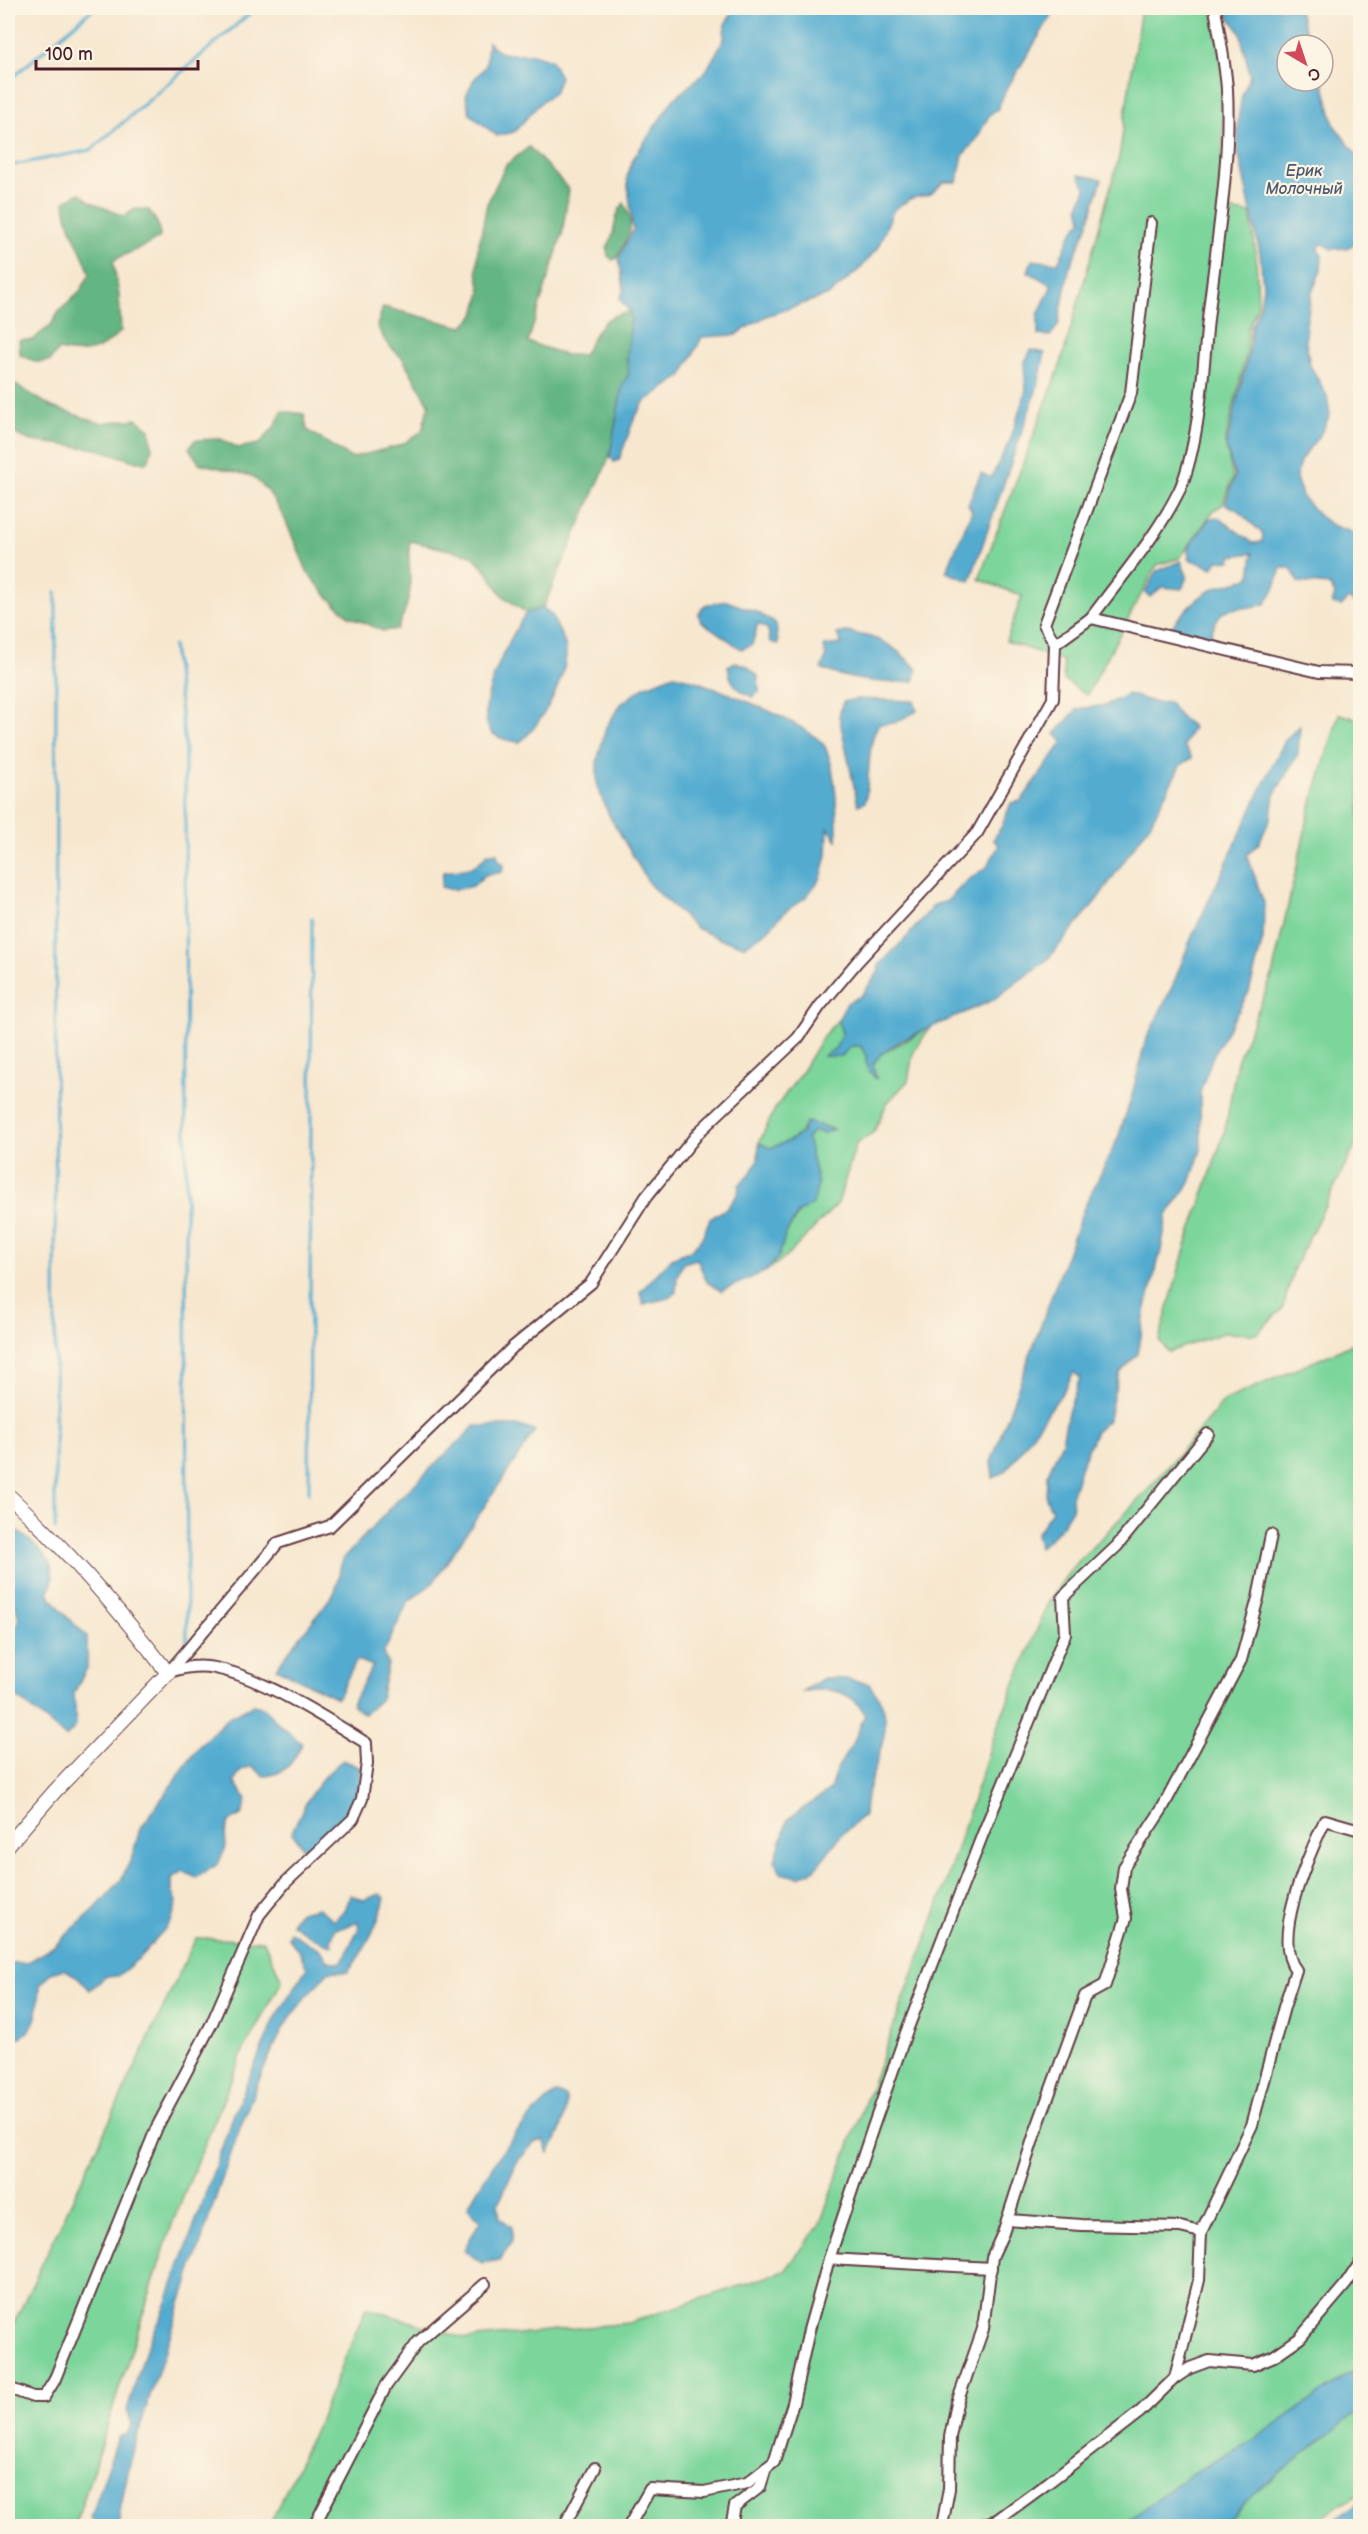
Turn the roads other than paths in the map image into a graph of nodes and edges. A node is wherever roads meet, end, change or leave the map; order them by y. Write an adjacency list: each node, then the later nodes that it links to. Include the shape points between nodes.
1 (1215, 8): 3 (street, via 1227,87 1227,136 1205,353 1189,462 1179,491 1153,533)
2 (1151, 223): 4 (street, via 1131,393 1044,624)
3 (1091, 618): 4 (street); 5 (street, via 1319,672)
4 (1056, 644): 9 (street, via 1053,699 977,833 857,962 798,1038 700,1131 646,1197 591,1283 513,1347 330,1526 278,1543)
5 (1360, 673)
6 (1208, 1434): 14 (street, via 1117,1546 1063,1597 1065,1634 906,2034)
7 (8, 1495): 9 (street, via 133,1628)
8 (1271, 1534): 12 (street, via 1242,1660 1162,1809 1124,1867 1121,1888 1126,1918 1105,1985 1085,1996)
9 (168, 1673): 11 (street); 19 (street, via 183,1668 214,1667 250,1678 366,1743 362,1799 353,1818 285,1883 259,1915 212,2023 157,2127 54,2381 44,2397)
10 (1360, 1830): 13 (street, via 1325,1820 1303,1870 1288,1931 1289,1962 1296,1970 1252,2125)
11 (8, 1845)
12 (1007, 2220): 13 (street, via 1180,2227); 16 (street)
13 (1201, 2232): 18 (street, via 1199,2280)
14 (829, 2259): 16 (street); 21 (street, via 794,2403 774,2463)
15 (1360, 2263): 18 (street, via 1300,2338 1275,2356 1253,2365 1209,2361)
16 (991, 2268): 26 (street, via 983,2329 957,2403 950,2437 949,2490)
17 (485, 2284): 22 (street, via 418,2342 386,2386)
18 (1175, 2378): 27 (street, via 1140,2412 1058,2475 997,2520)
19 (8, 2388)
20 (595, 2468): 23 (street)
21 (767, 2468): 24 (street, via 747,2483 704,2492 650,2489); 25 (street, via 760,2487 735,2506)
22 (314, 2526)
23 (564, 2526)
24 (629, 2526)
25 (732, 2526)
26 (942, 2526)
27 (979, 2526)

